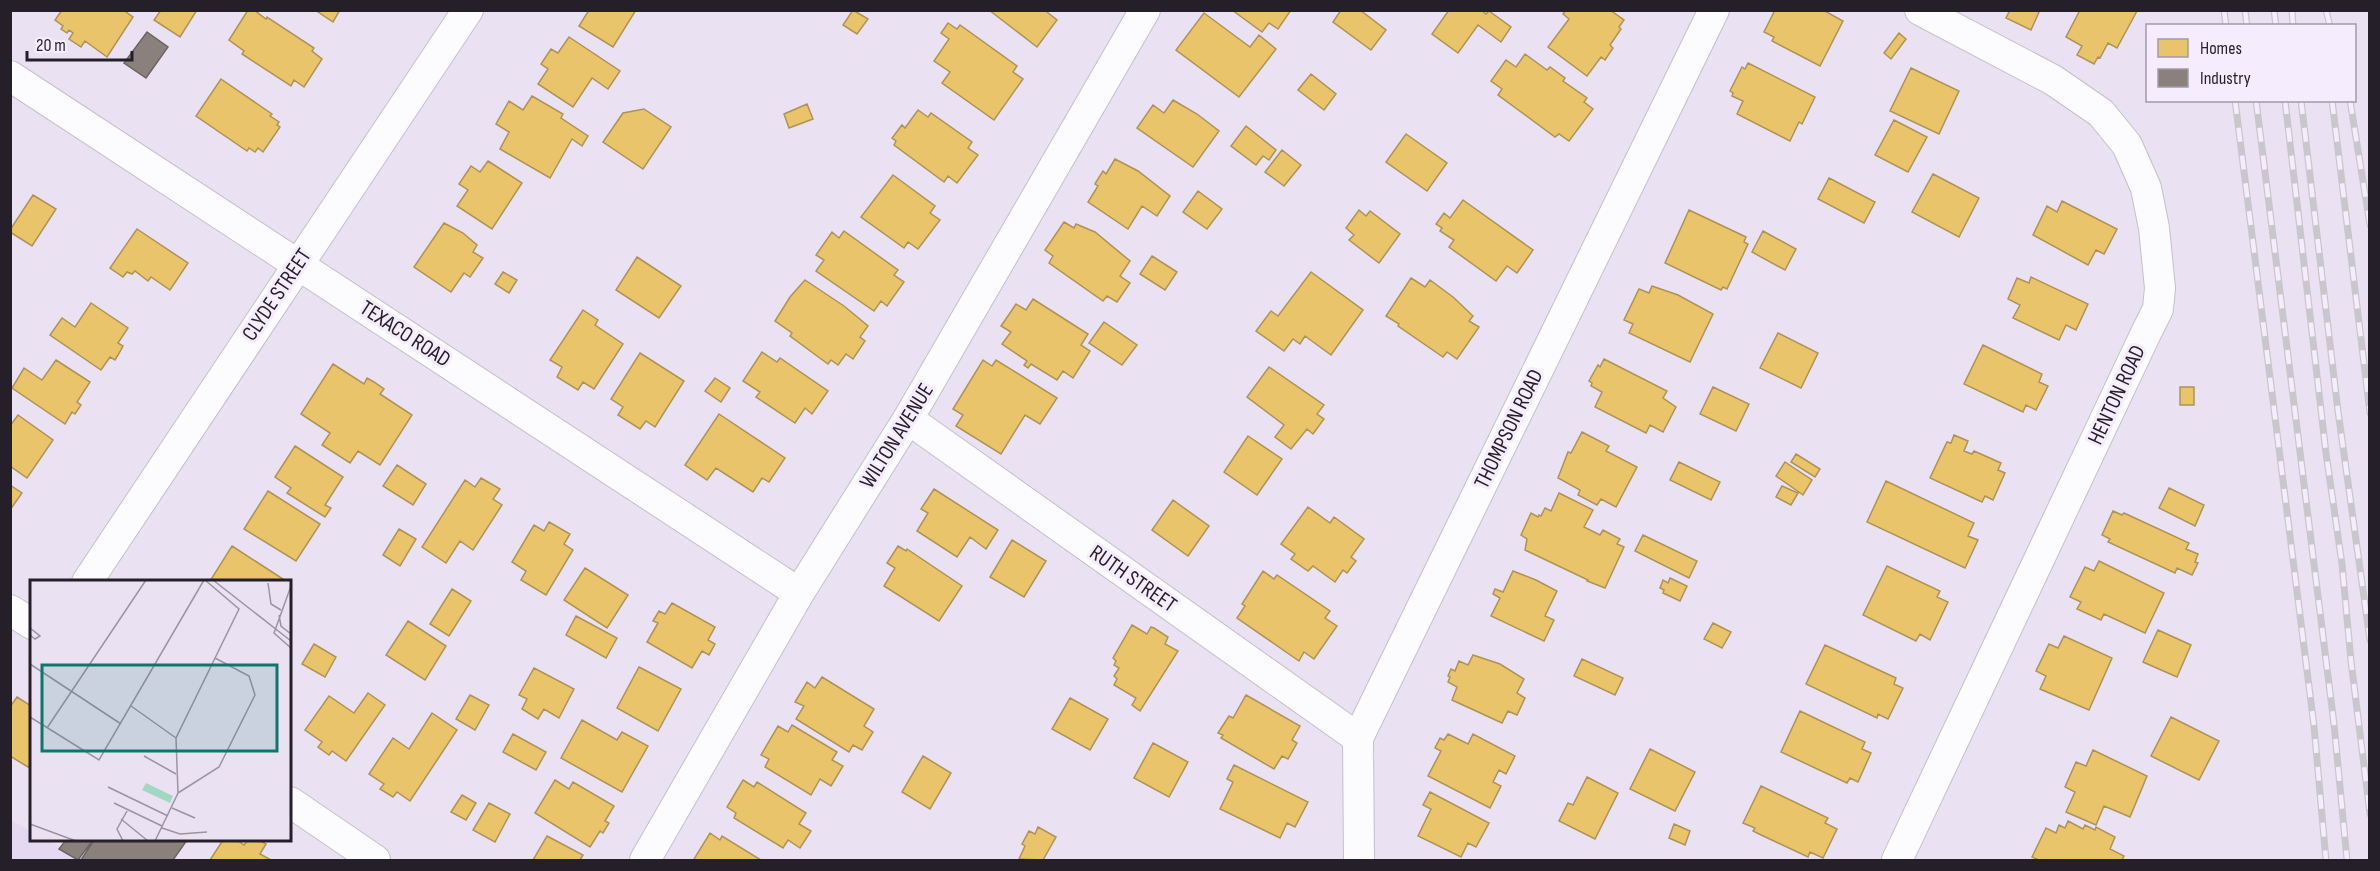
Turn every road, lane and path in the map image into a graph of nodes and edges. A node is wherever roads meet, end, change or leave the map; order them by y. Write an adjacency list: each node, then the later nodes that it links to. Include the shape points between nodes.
1 (468, 10): 6 (street, CLYDE STREET)
2 (1145, 10): 7 (street, WILTON AVENUE)
3 (1714, 10): 12 (street, THOMPSON ROAD)
4 (1920, 10): 17 (street, HENTON ROAD, via 2053,80 2101,112 2127,145 2146,188 2160,288 2158,309)
5 (10, 76): 6 (street, TEXACO ROAD)
6 (298, 263): 8 (street, CLYDE STREET); 9 (street, TEXACO ROAD)
7 (909, 419): 9 (street, WILTON AVENUE); 12 (street, RUTH STREET)
8 (88, 580)
9 (799, 592): 15 (street, WILTON AVENUE)
10 (10, 610): 11 (street)
11 (30, 623)
12 (1358, 738): 16 (street, THOMPSON ROAD)
13 (291, 803): 14 (street)
14 (375, 861)
15 (645, 861)
16 (1359, 861)
17 (1897, 861)

